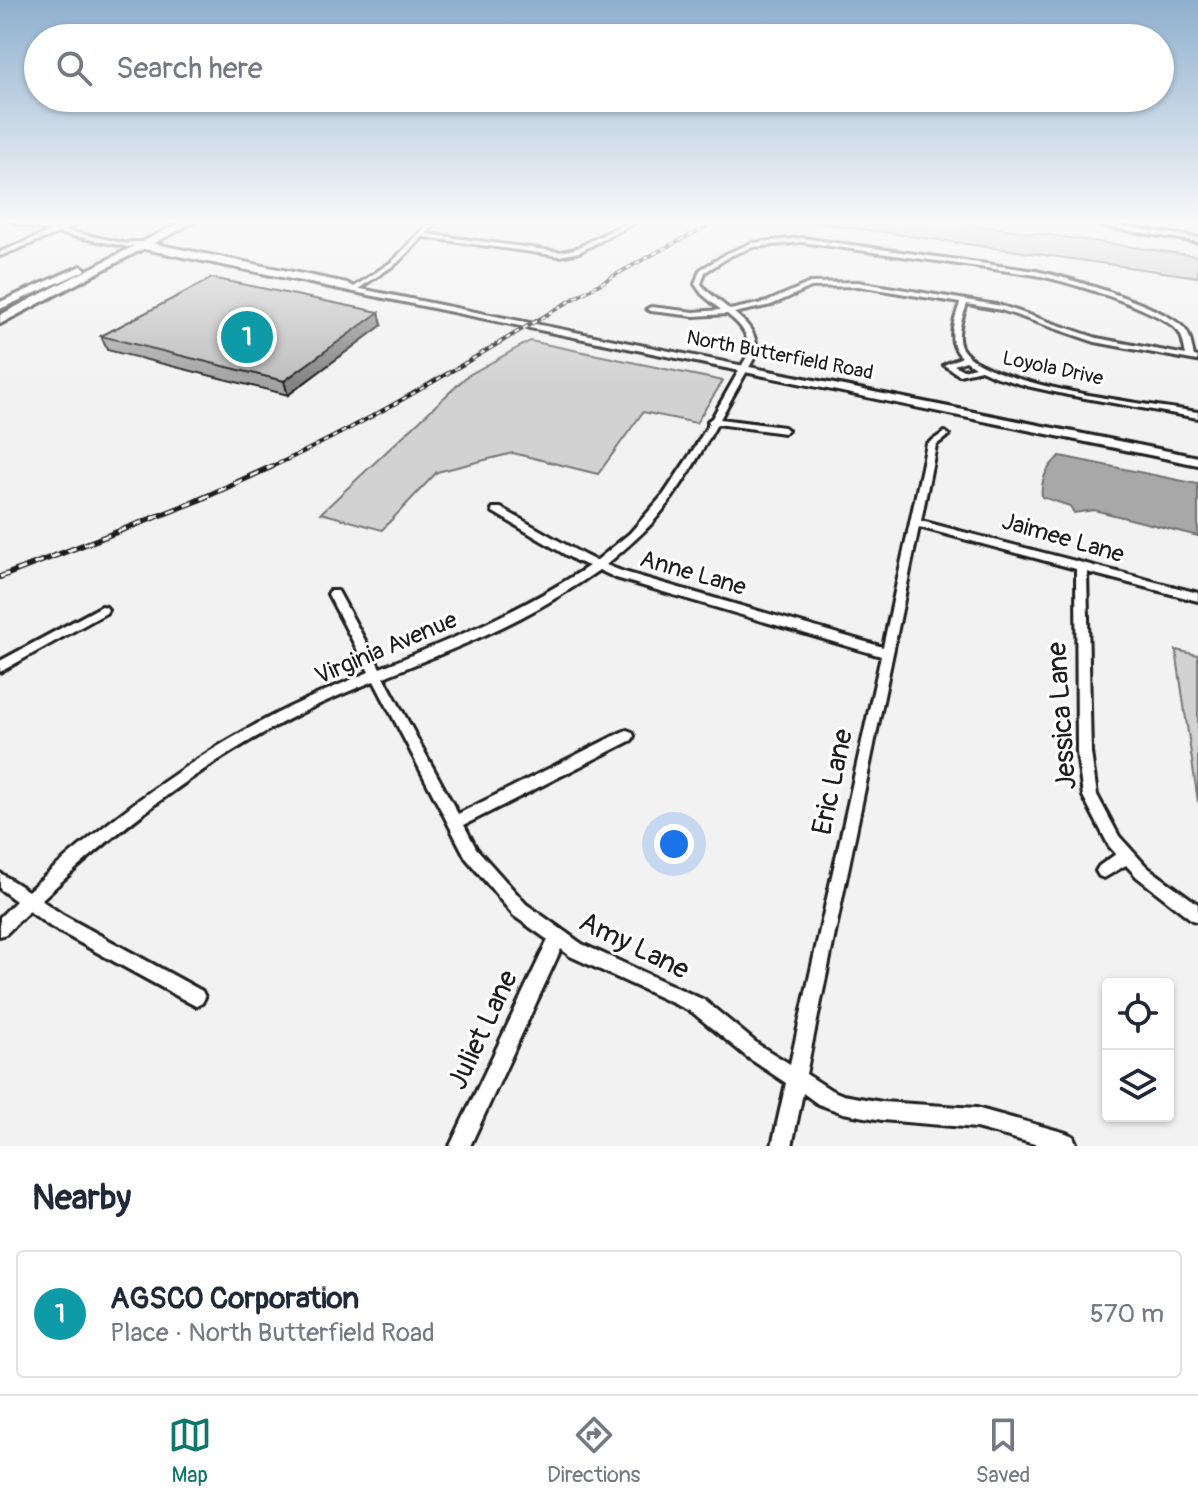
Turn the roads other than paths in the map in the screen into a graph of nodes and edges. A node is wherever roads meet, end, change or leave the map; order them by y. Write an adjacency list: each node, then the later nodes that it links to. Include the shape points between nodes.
1 (68, 275): 12 (main road)
2 (83, 275): 15 (main road)
3 (262, 275): 10 (main road, North Butterfield Road)
4 (299, 275): 9 (main road, North Butterfield Road)
5 (301, 275): 9 (main road)
6 (375, 275): 10 (street)
7 (700, 275): 14 (street, via 701,290)
8 (1040, 275): 17 (street, via 1069,280 1150,309 1183,331)
9 (307, 277): 10 (main road, North Butterfield Road)
10 (353, 290): 18 (main road, North Butterfield Road)
11 (964, 301): 14 (street, via 835,283 810,285 769,304); 16 (street, Loyola Drive, via 955,337); 17 (street, via 1011,309 1095,340)
12 (0, 308)
13 (651, 309): 14 (street)
14 (728, 312): 18 (street, via 743,323 754,345)
15 (0, 320)
16 (966, 358): 19 (street, Loyola Drive); 19 (street, via 948,365 962,373)
17 (1194, 358)
18 (744, 368): 21 (street, Virginia Avenue); 24 (main road, North Butterfield Road)
19 (979, 368): 20 (street, Loyola Drive, via 1027,385)
20 (1198, 415)
21 (712, 421): 22 (street); 27 (street, Virginia Avenue, via 649,520)
22 (784, 430)
23 (945, 435): 26 (street, Eric Lane, via 932,444)
24 (1198, 461)
25 (497, 510): 27 (street, Anne Lane)
26 (915, 523): 28 (street, Jaimee Lane); 32 (street, Eric Lane)
27 (598, 566): 32 (street, Anne Lane); 34 (street, Virginia Avenue, via 546,600)
28 (1081, 566): 30 (street, Jaimee Lane); 37 (street, Jessica Lane, via 1086,780 1100,819)
29 (334, 594): 34 (street, Amy Lane)
30 (1198, 597)
31 (102, 610): 33 (street)
32 (887, 653): 45 (street, Eric Lane)
33 (0, 667)
34 (378, 676): 36 (street, Amy Lane); 40 (street, Virginia Avenue, via 293,711 180,777)
35 (627, 736): 36 (street)
36 (454, 823): 43 (street, Amy Lane, via 495,883)
37 (1127, 855): 38 (street); 41 (street, Jessica Lane)
38 (1104, 871)
39 (0, 880): 40 (street)
40 (29, 901): 42 (street, Virginia Avenue); 44 (street)
41 (1198, 914)
42 (0, 928)
43 (558, 938): 45 (street, Amy Lane, via 698,1006); 47 (street, Juliet Lane)
44 (196, 997)
45 (796, 1080): 46 (street, Amy Lane, via 843,1104 976,1118); 48 (street, Eric Lane)
46 (1066, 1143)
47 (460, 1146)
48 (782, 1146)

